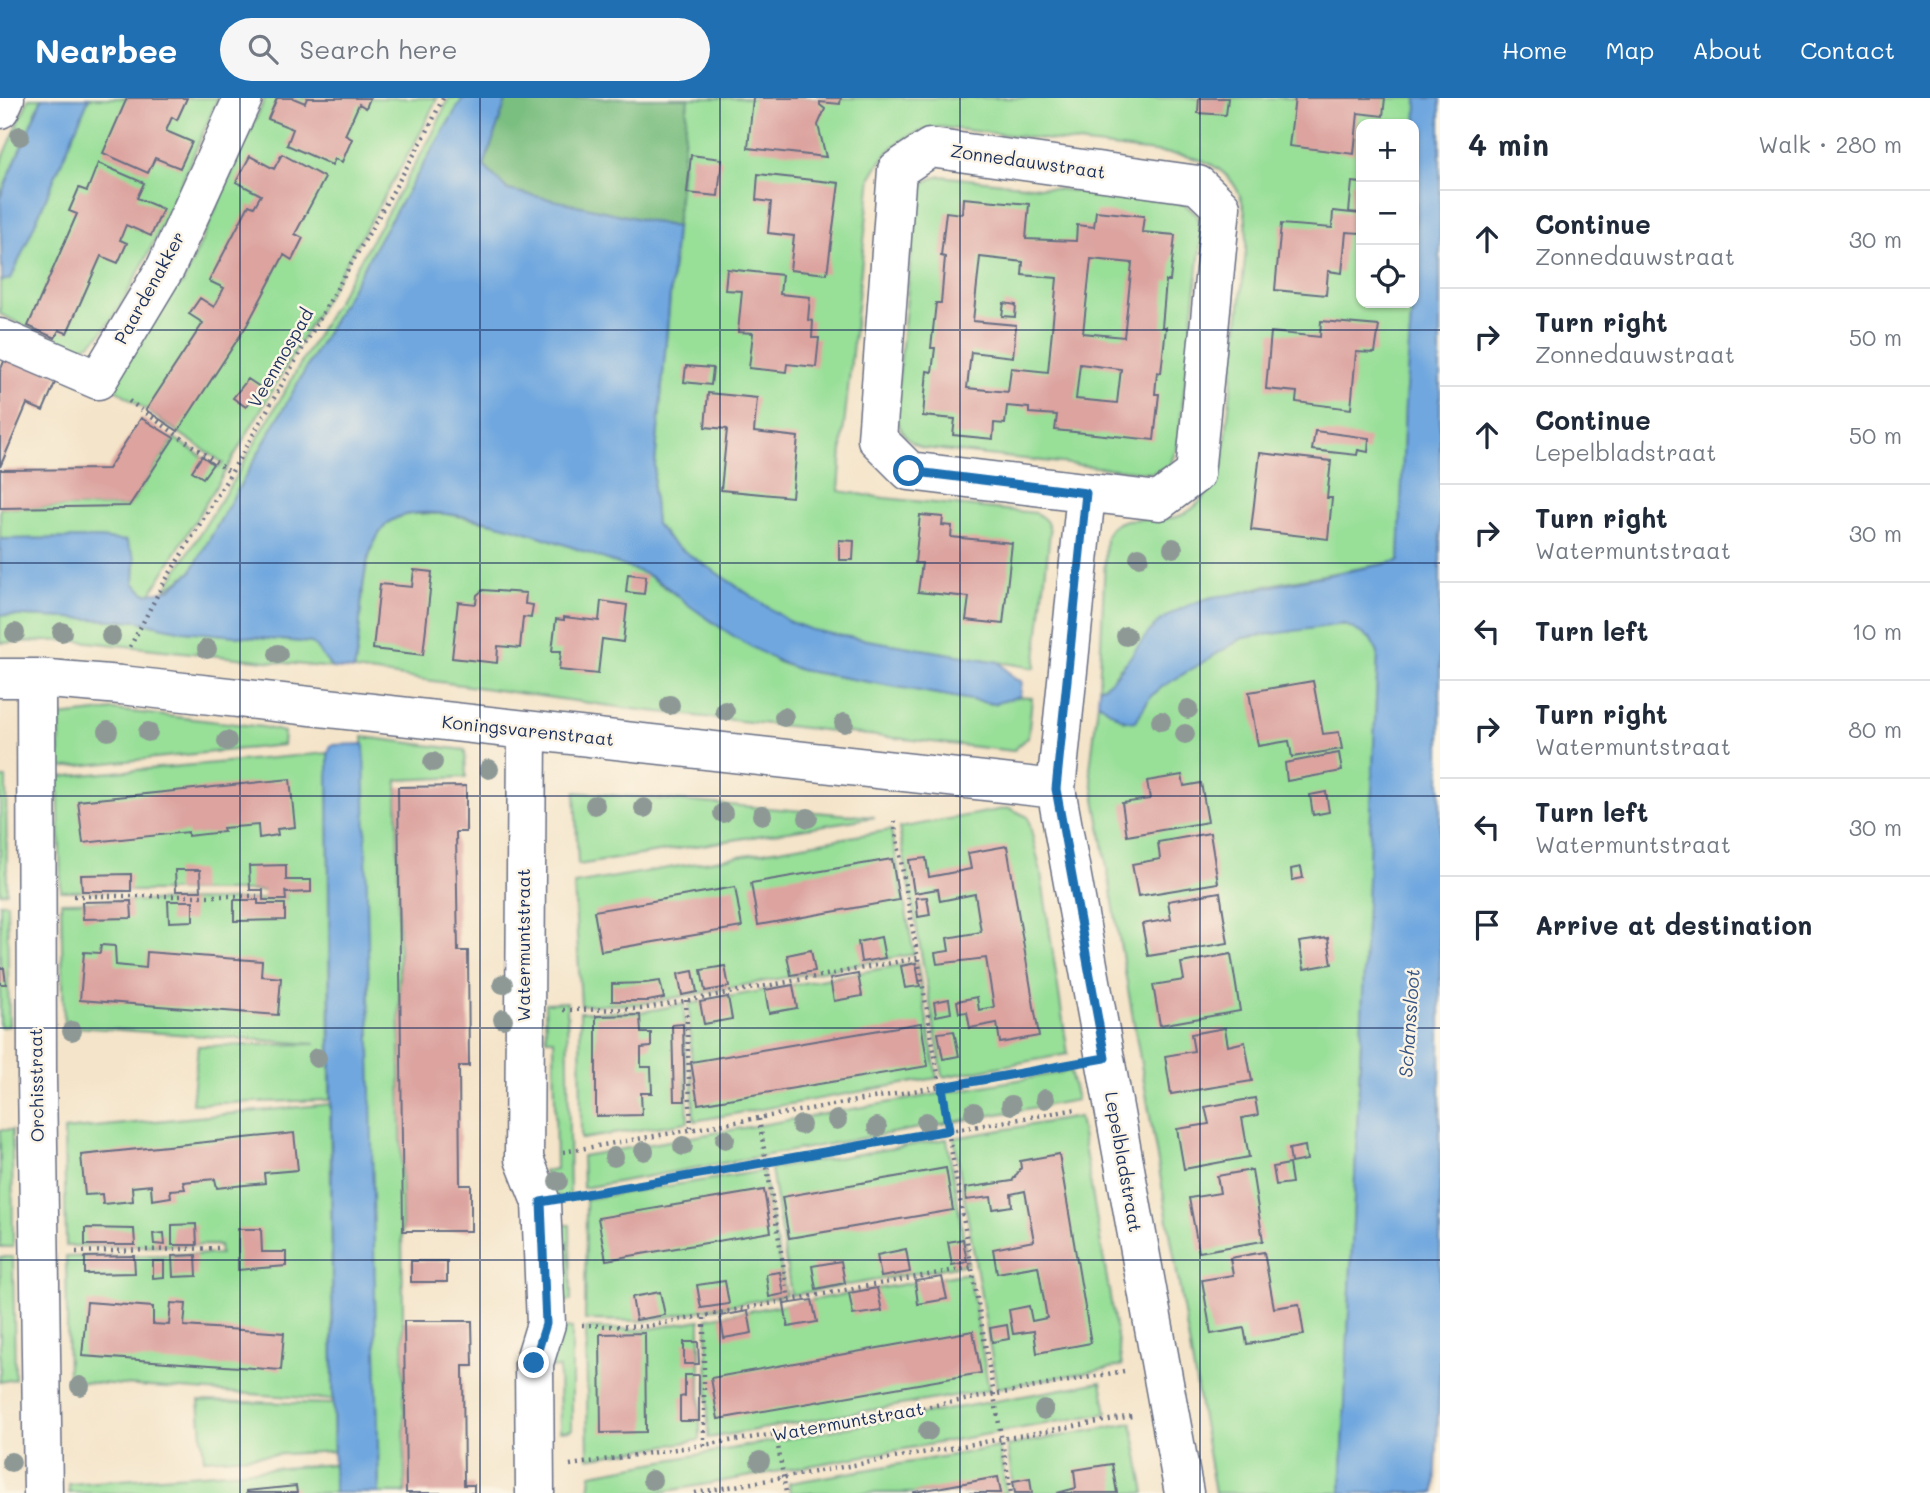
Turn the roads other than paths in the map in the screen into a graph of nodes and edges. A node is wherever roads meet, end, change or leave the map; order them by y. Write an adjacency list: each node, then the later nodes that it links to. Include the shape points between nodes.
1 (5, 98): 3 (street)
2 (243, 98): 4 (street, Paardenakker, via 166,267 98,380)
3 (0, 109)
4 (0, 338)
5 (1086, 493): 5 (street, Zonnedauwstraat, via 909,471 877,439 897,170 930,148 1198,185 1221,207 1195,474 1159,501); 8 (street)
6 (18, 678): 7 (street, Koningsvarenstraat); 10 (street, Orchisstraat, via 36,897)
7 (527, 731): 8 (street, Koningsvarenstraat); 9 (street, Watermuntstraat, via 524,1159 541,1202 546,1324 534,1363)
8 (1056, 789): 11 (street, Lepelbladstraat)
9 (535, 1482)
10 (43, 1493)
11 (1184, 1493)

